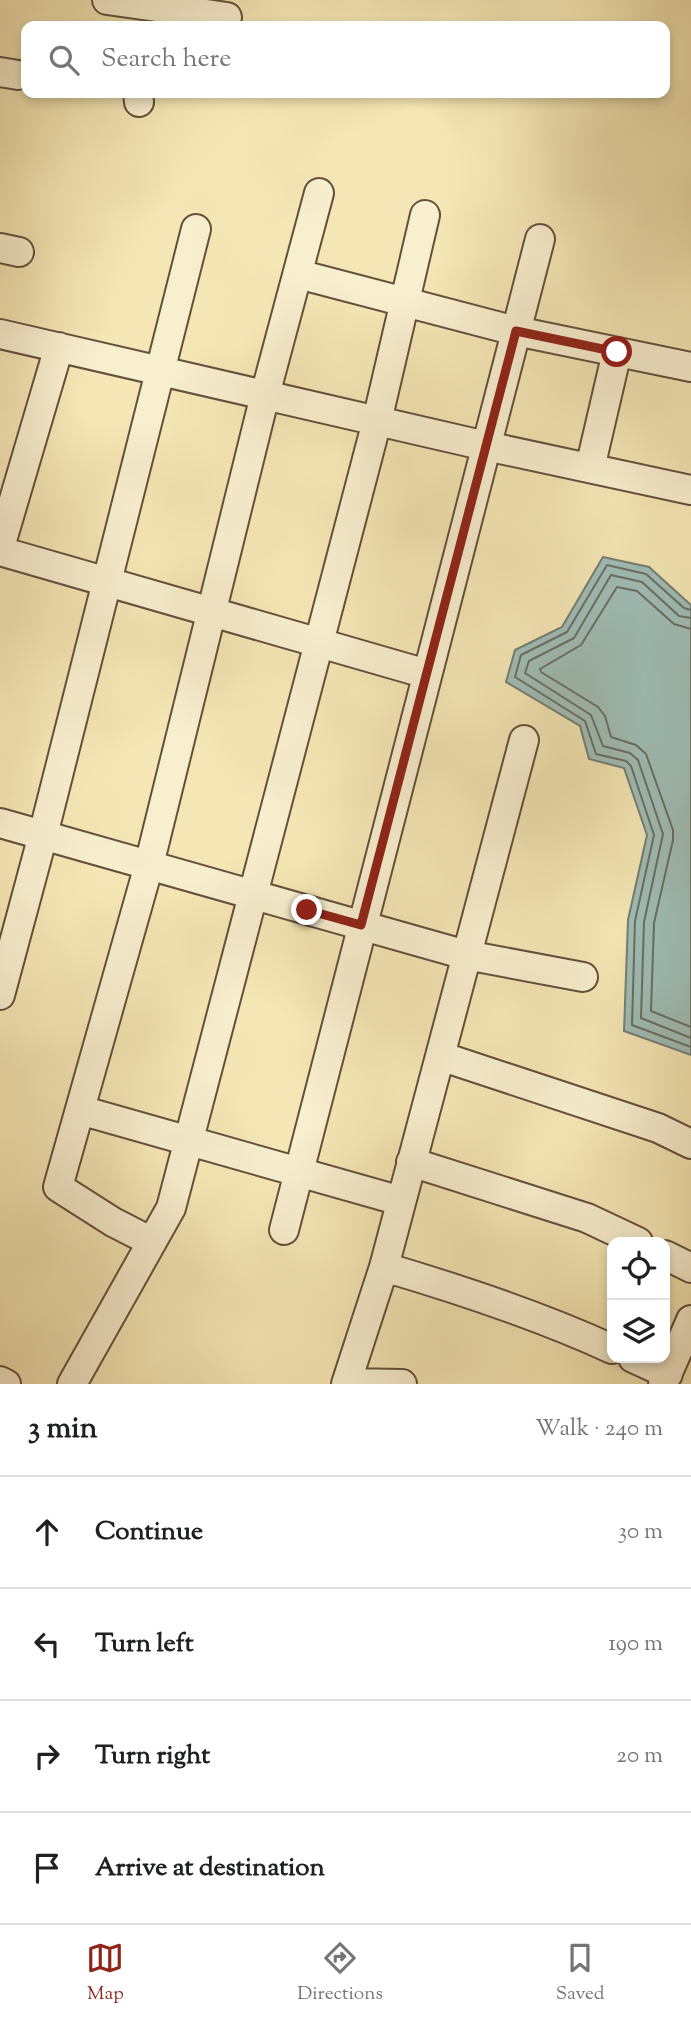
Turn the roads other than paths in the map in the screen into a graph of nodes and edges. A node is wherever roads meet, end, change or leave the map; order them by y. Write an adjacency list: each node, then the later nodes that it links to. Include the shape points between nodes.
1 (107, 0): 2 (street)
2 (140, 16): 3 (street)
3 (228, 17)
4 (319, 193): 8 (street)
5 (425, 215): 9 (street)
6 (197, 229): 15 (street)
7 (540, 239): 10 (street)
8 (298, 274): 9 (street); 16 (street)
9 (405, 302): 10 (street); 17 (street)
10 (516, 331): 13 (street); 18 (street)
11 (0, 334): 12 (street)
12 (59, 347): 15 (street); 21 (street)
13 (617, 352): 14 (street); 19 (street)
14 (691, 368)
15 (161, 371): 16 (street); 22 (street)
16 (265, 395): 17 (street); 23 (street)
17 (377, 421): 18 (street); 24 (street)
18 (486, 446): 19 (street); 25 (street)
19 (590, 468): 20 (street)
20 (691, 490)
21 (0, 549): 22 (street)
22 (107, 582): 23 (street); 28 (street)
23 (212, 612): 24 (street); 29 (street)
24 (319, 643): 25 (street); 30 (street)
25 (427, 674): 31 (street)
26 (524, 740): 32 (street)
27 (0, 823): 28 (street)
28 (43, 835): 29 (street); 34 (street)
29 (149, 865): 30 (street); 36 (street)
30 (254, 895): 31 (street); 37 (street)
31 (361, 925): 32 (street); 40 (street)
32 (466, 955): 33 (street); 35 (street)
33 (583, 977)
34 (0, 995)
35 (440, 1056): 38 (street, via 657,1128); 39 (street)
36 (80, 1110): 37 (street); 44 (street, via 58,1187)
37 (189, 1140): 40 (street); 44 (street, via 171,1208)
38 (691, 1144)
39 (411, 1162): 41 (street); 43 (street, via 587,1218)
40 (299, 1171): 41 (street); 42 (street)
41 (401, 1200): 46 (street)
42 (284, 1230)
43 (627, 1237)
44 (152, 1242): 55 (street)
45 (670, 1258): 47 (street)
46 (384, 1267): 49 (street, via 555,1323); 53 (street)
47 (691, 1268)
48 (691, 1320): 51 (street)
49 (607, 1347)
50 (640, 1363): 51 (street)
51 (666, 1379)
52 (0, 1381): 54 (street)
53 (346, 1383): 56 (street)
54 (6, 1384)
55 (72, 1384)
56 (402, 1384)

